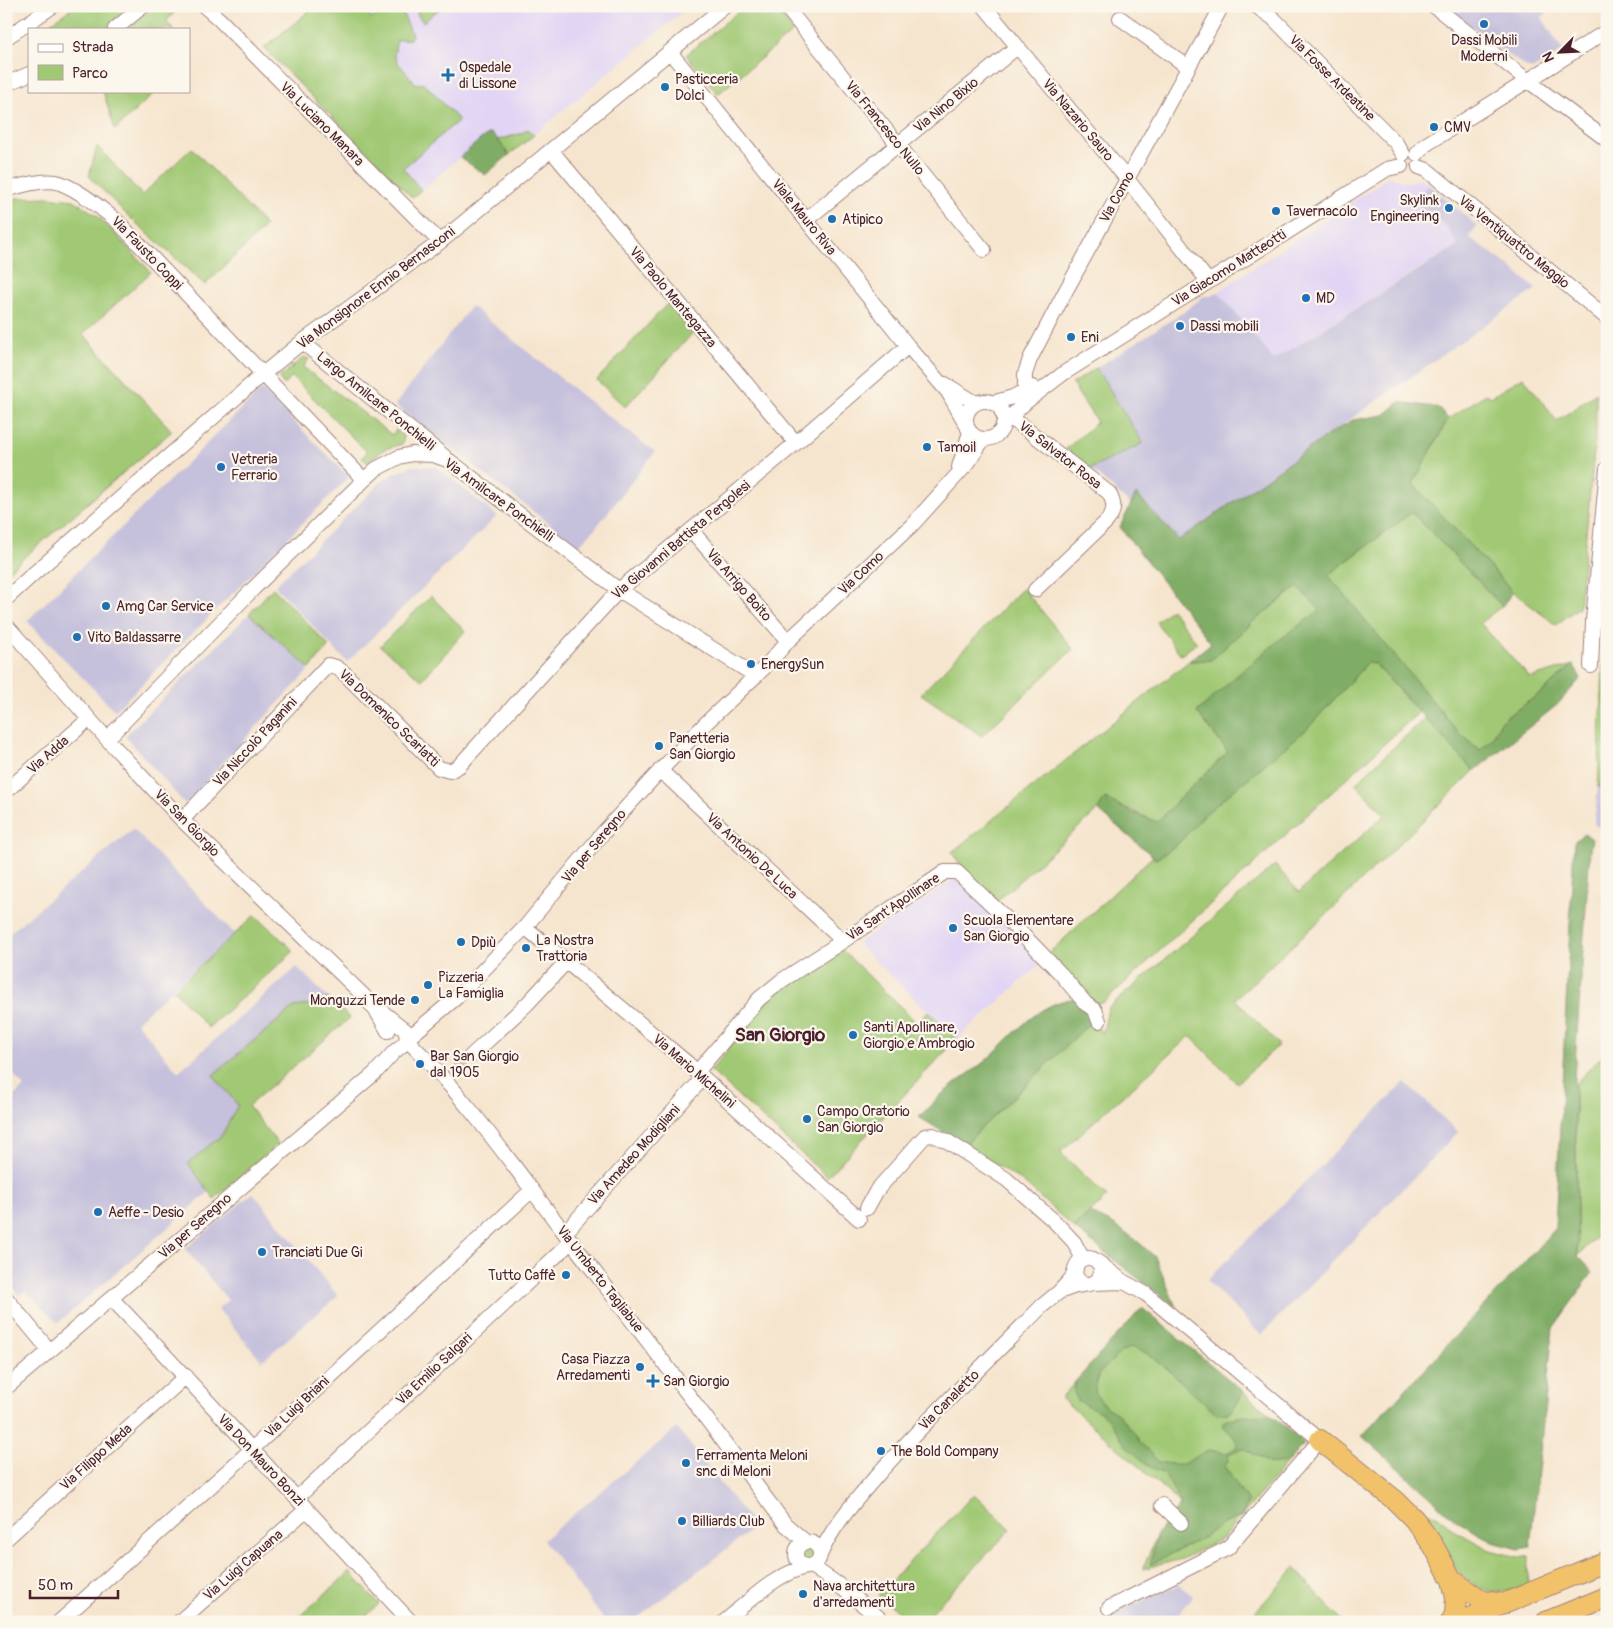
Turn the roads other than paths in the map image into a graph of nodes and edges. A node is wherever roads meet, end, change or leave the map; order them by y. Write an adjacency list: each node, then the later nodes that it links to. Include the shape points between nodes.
1 (53, 6): 13 (street)
2 (143, 6): 11 (street)
3 (204, 6): 27 (street, Via Luciano Manara)
4 (725, 6): 15 (street, Via Monsignore Ennio Bernasconi)
5 (785, 6): 21 (street, Via Francesco Nullo)
6 (984, 6): 14 (street, Via Nazario Sauro)
7 (1222, 6): 16 (street, Via Como)
8 (1256, 6): 23 (street, Via Fosse Ardeatine, via 1273,18)
9 (1434, 6): 18 (street)
10 (1120, 18): 16 (street)
11 (116, 28)
12 (1607, 31): 18 (street, Via Giacomo Matteotti)
13 (6, 38)
14 (1017, 47): 21 (street, Via Nino Bixio); 24 (street, Via Nazario Sauro)
15 (670, 52): 22 (street, Via Monsignore Ennio Bernasconi); 26 (street, Viale Mauro Riva)
16 (1188, 67): 24 (street, Via Como)
17 (28, 74): 19 (street)
18 (1527, 80): 20 (street); 23 (street, Via Giacomo Matteotti, via 1425,145)
19 (6, 84)
20 (1607, 140)
21 (899, 144): 26 (street, Via Nino Bixio); 28 (street, Via Francesco Nullo)
22 (551, 150): 27 (street, Via Monsignore Ennio Bernasconi); 41 (street, Via Paolo Mantegazza)
23 (1410, 160): 29 (street, Via Giacomo Matteotti, via 1387,169); 30 (street, Via Ventiquattro Maggio, via 1427,170)
24 (1127, 179): 29 (street, Via Nazario Sauro); 36 (street, Via Como, via 1030,359 1025,374)
25 (6, 190): 33 (street, Via Fausto Coppi, via 28,183 59,182 85,196 116,220)
26 (806, 220): 32 (street, Viale Mauro Riva)
27 (440, 242): 31 (street, Via Monsignore Ennio Bernasconi)
28 (984, 250)
29 (1208, 281): 34 (street, Via Giacomo Matteotti)
30 (1607, 318)
31 (302, 342): 33 (street, Via Monsignore Ennio Bernasconi); 42 (street, Largo Amilcare Ponchielli)
32 (908, 346): 35 (street, Viale Mauro Riva); 41 (street, Via Giovanni Battista Pergolesi)
33 (263, 374): 45 (street); 49 (street, Via Monsignore Ennio Bernasconi)
34 (1060, 375): 36 (street, Via Giacomo Matteotti); 38 (street, Via Giacomo Matteotti)
35 (940, 381): 37 (street, Viale Mauro Riva); 39 (street, Viale Mauro Riva)
36 (1025, 392): 38 (street, Via Giacomo Matteotti, via 1002,401)
37 (976, 403): 38 (street, via 983,402); 39 (street, via 966,417)
38 (1001, 414): 40 (street, via 1000,432); 48 (street, Via Salvator Rosa, via 1025,428 1109,493 1113,501 1112,514 1100,528)
39 (968, 428): 40 (street, via 975,437); 44 (street, Via Como)
40 (985, 439): 44 (street, Via Como)
41 (796, 443): 46 (street, Via Giovanni Battista Pergolesi)
42 (450, 461): 45 (street, Via Amilcare Ponchielli, via 433,455 412,454 388,462); 47 (street, Via Amilcare Ponchielli)
43 (1607, 469): 53 (street, via 1592,621)
44 (955, 477): 51 (street, Via Como, via 912,525)
45 (364, 480): 56 (street, Via Amilcare Ponchielli)
46 (691, 530): 47 (street, Via Giovanni Battista Pergolesi); 51 (street, Via Arrigo Boito)
47 (619, 590): 54 (street, Via Amilcare Ponchielli); 58 (street, Via Giovanni Battista Pergolesi, via 459,766)
48 (1035, 590)
49 (6, 599): 50 (street, Via San Giorgio)
50 (10, 630): 55 (street, Via San Giorgio)
51 (788, 641): 54 (street, Via Como)
52 (328, 665): 58 (street, Via Domenico Scarlatti, via 344,672 439,768); 60 (street, Via Niccolò Paganini)
53 (1591, 666)
54 (760, 671): 57 (street, Via per Seregno)
55 (89, 719): 56 (street, Via San Giorgio); 59 (street, Via Adda)
56 (107, 739): 60 (street, Via San Giorgio)
57 (660, 770): 61 (street, Via per Seregno); 62 (street, Via Antonio De Luca)
58 (450, 771)
59 (6, 791)
60 (182, 820): 65 (street, Via San Giorgio, via 370,1002)
61 (524, 927): 63 (street, Via Mario Michelini); 65 (street, Via per Seregno, via 457,997 424,1024)
62 (843, 941): 64 (street, Via Sant'Apollinare, via 945,872 957,872 1061,974 1094,1010); 67 (street, Via Sant'Apollinare, via 759,999)
63 (566, 962): 66 (street); 67 (street, Via Mario Michelini)
64 (1099, 1021)
65 (400, 1037): 68 (street, Via Umberto Tagliabue, via 449,1077); 76 (street, Via per Seregno, via 375,1073)
66 (471, 1056)
67 (700, 1075): 69 (street, Via Amedeo Modigliani); 71 (street, Via Mario Michelini, via 863,1214 877,1190 924,1136 933,1135 980,1162 1022,1192 1074,1242)
68 (532, 1190): 69 (street, Via Umberto Tagliabue); 81 (street, Via Luigi Briani)
69 (568, 1237): 82 (street, Via Emilio Salgari); 88 (street, Via Umberto Tagliabue)
70 (1098, 1262): 71 (street, via 1091,1258); 72 (street); 73 (street, via 1100,1274 1096,1281)
71 (1079, 1264): 73 (street, via 1077,1278); 74 (street, Via Canaletto)
72 (1124, 1282): 73 (street, Via Canaletto); 80 (street, via 1146,1294)
73 (1090, 1283): 74 (street, Via Canaletto)
74 (1059, 1292): 85 (street, Via Canaletto, via 902,1447)
75 (6, 1298): 77 (street)
76 (111, 1298): 77 (street, Via per Seregno); 78 (street, Via Don Mauro Bonzi)
77 (49, 1350): 79 (street, Via per Seregno)
78 (186, 1376): 81 (street, Via Don Mauro Bonzi); 87 (street, Via Filippo Meda)
79 (6, 1388)
80 (1320, 1440): 92 (highway, via 1414,1519); 95 (street, via 1228,1548)
81 (251, 1450): 82 (street, Via Don Mauro Bonzi); 96 (street, Via Luigi Briani)
82 (297, 1498): 84 (street, Via Don Mauro Bonzi)
83 (1162, 1505): 86 (street)
84 (307, 1509): 97 (street, Via Luigi Capuana); 98 (street, Via Don Mauro Bonzi)
85 (844, 1513): 88 (street, Via Canaletto); 90 (street, Via Canaletto)
86 (1181, 1523)
87 (6, 1538)
88 (802, 1548): 90 (street, via 817,1546); 90 (street, via 798,1561 802,1565); 91 (street, Via Canaletto)
89 (1607, 1561): 94 (highway)
90 (814, 1562): 91 (street); 100 (street)
91 (781, 1577): 99 (street)
92 (1452, 1580): 94 (highway, via 1483,1601); 101 (highway, via 1456,1598)
93 (1607, 1597): 103 (highway)
94 (1504, 1604): 102 (highway)
95 (1109, 1608)
96 (59, 1622)
97 (179, 1622)
98 (411, 1622)
99 (724, 1622)
100 (884, 1622)
101 (1451, 1622)
102 (1460, 1622)
103 (1546, 1622)

